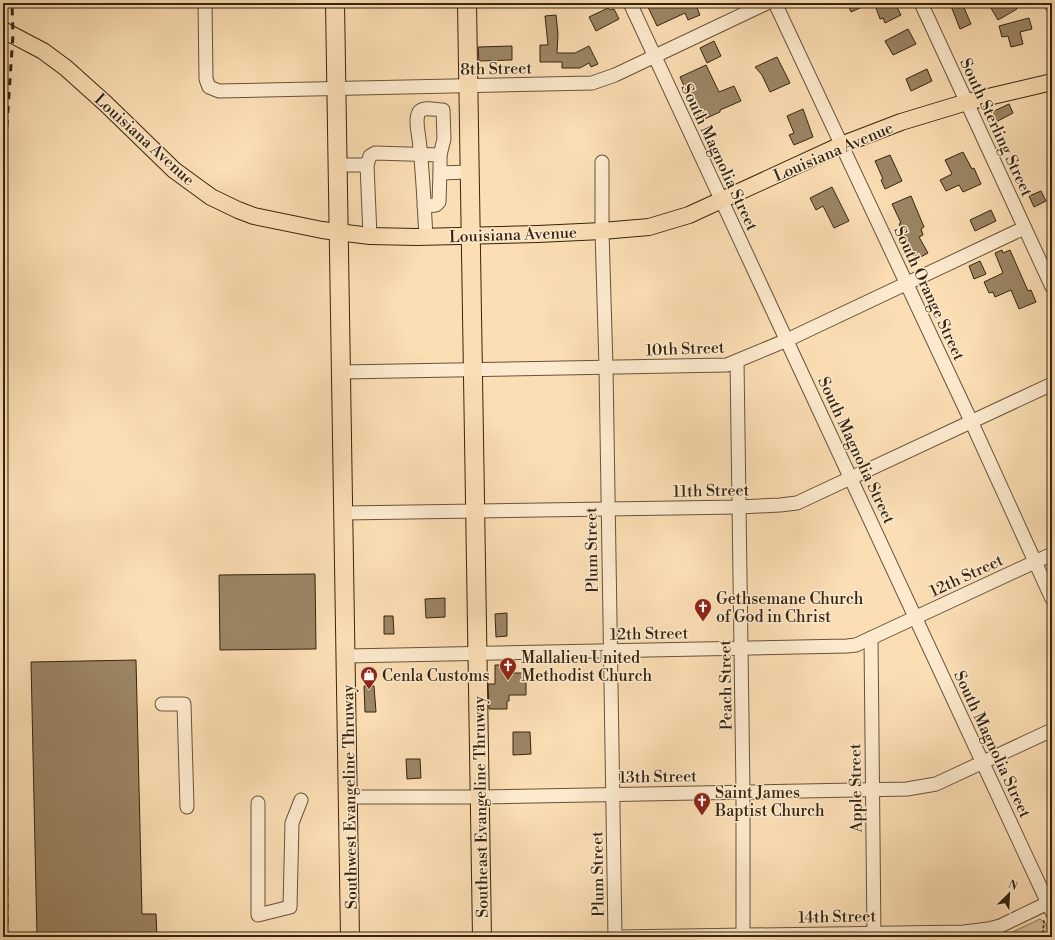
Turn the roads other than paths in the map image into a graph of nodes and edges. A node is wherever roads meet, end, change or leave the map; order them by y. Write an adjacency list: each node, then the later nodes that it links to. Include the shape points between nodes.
1 (205, 3): 14 (street, 8th Street, via 206,79 209,87 219,91)
2 (336, 3): 14 (highway, Southwest Evangeline Thruway)
3 (467, 3): 13 (highway, Southeast Evangeline Thruway)
4 (630, 3): 11 (street, South Magnolia Street)
5 (767, 3): 11 (street, 8th Street)
6 (775, 3): 16 (street, South Orange Street)
7 (921, 3): 15 (street, South Sterling Street)
8 (1050, 3): 9 (street)
9 (1052, 6)
10 (8, 33): 28 (main road, Louisiana Avenue, via 43,51 66,68 174,170 211,197 254,216)
11 (654, 55): 13 (street, 8th Street, via 615,75 592,83); 24 (street, South Magnolia Street)
12 (1052, 82): 15 (main road, Louisiana Avenue)
13 (468, 86): 14 (street, 8th Street); 22 (highway, Southeast Evangeline Thruway)
14 (337, 89): 20 (highway, Southwest Evangeline Thruway)
15 (967, 102): 16 (main road, Louisiana Avenue, via 901,122); 26 (street, South Sterling Street)
16 (841, 145): 24 (main road, Louisiana Avenue); 32 (street, South Orange Street)
17 (440, 154): 18 (street); 18 (street, via 444,139 443,110 425,108 420,111 417,126); 23 (street)
18 (421, 155): 21 (street, via 375,153 370,156); 25 (street)
19 (602, 162): 27 (street, Plum Street)
20 (338, 165): 21 (street); 28 (highway, Southwest Evangeline Thruway)
21 (367, 165): 29 (street)
22 (470, 172): 23 (street); 30 (highway, Southeast Evangeline Thruway)
23 (440, 173): 25 (street, via 439,202 436,205)
24 (722, 200): 27 (main road, Louisiana Avenue, via 682,218 649,227); 34 (street, South Magnolia Street)
25 (424, 206): 31 (street)
26 (1024, 228): 32 (street, 10th Street); 33 (street, South Sterling Street)
27 (602, 231): 30 (main road, Louisiana Avenue); 36 (street, Plum Street)
28 (340, 232): 29 (main road, Louisiana Avenue); 38 (highway, Southwest Evangeline Thruway)
29 (370, 236): 31 (main road, Louisiana Avenue)
30 (471, 236): 31 (main road, Louisiana Avenue); 37 (highway, Southeast Evangeline Thruway)
31 (426, 237)
32 (906, 283): 34 (street, 10th Street); 40 (street, South Orange Street)
33 (1052, 287)
34 (787, 340): 35 (street, 10th Street); 41 (street, South Magnolia Street)
35 (737, 362): 36 (street, 10th Street, via 717,366); 42 (street, Peach Street)
36 (606, 367): 37 (street, 10th Street); 43 (street, Plum Street)
37 (473, 370): 38 (street, 10th Street); 44 (highway, Southeast Evangeline Thruway)
38 (342, 372): 45 (highway, Southwest Evangeline Thruway)
39 (1052, 384): 40 (street, 11th Street)
40 (971, 421): 41 (street, 11th Street); 47 (street, South Orange Street)
41 (850, 478): 42 (street, 11th Street, via 797,503); 49 (street, South Magnolia Street)
42 (739, 506): 43 (street, 11th Street); 51 (street, Peach Street)
43 (608, 509): 44 (street, 11th Street); 52 (street, Plum Street)
44 (475, 511): 45 (street, 11th Street); 53 (highway, Southeast Evangeline Thruway)
45 (344, 513): 54 (highway, Southwest Evangeline Thruway)
46 (1052, 554): 47 (street, 12th Street)
47 (1035, 562): 48 (street, South Orange Street); 49 (street, 12th Street)
48 (1052, 599)
49 (916, 617): 50 (street, 12th Street); 57 (street, South Magnolia Street)
50 (871, 638): 51 (street, 12th Street, via 847,646); 58 (street, Apple Street)
51 (741, 648): 52 (street, 12th Street); 59 (street, Peach Street)
52 (610, 651): 53 (street, 12th Street); 60 (street, Plum Street)
53 (478, 654): 54 (street, 12th Street); 62 (highway, Southeast Evangeline Thruway)
54 (347, 656): 61 (highway, Southwest Evangeline Thruway)
55 (162, 704): 65 (street, via 184,704)
56 (1052, 730): 57 (street, 13th Street)
57 (983, 762): 58 (street, 13th Street, via 936,784 906,790); 66 (street, South Magnolia Street)
58 (872, 790): 59 (street, 13th Street); 67 (street, Apple Street)
59 (743, 792): 60 (street, 13th Street); 68 (street, Peach Street)
60 (612, 794): 62 (street, 13th Street); 71 (street, Plum Street)
61 (349, 797): 62 (street, 13th Street); 69 (highway, Southwest Evangeline Thruway)
62 (480, 797): 70 (highway, Southeast Evangeline Thruway)
63 (300, 800): 64 (street, via 292,823 290,907 258,915)
64 (258, 803)
65 (187, 807)
66 (1049, 907): 67 (street, 14th Street, via 988,929)
67 (874, 935): 68 (street, 14th Street)
68 (743, 936): 71 (street, 14th Street)
69 (350, 937)
70 (482, 937)
71 (616, 937)

